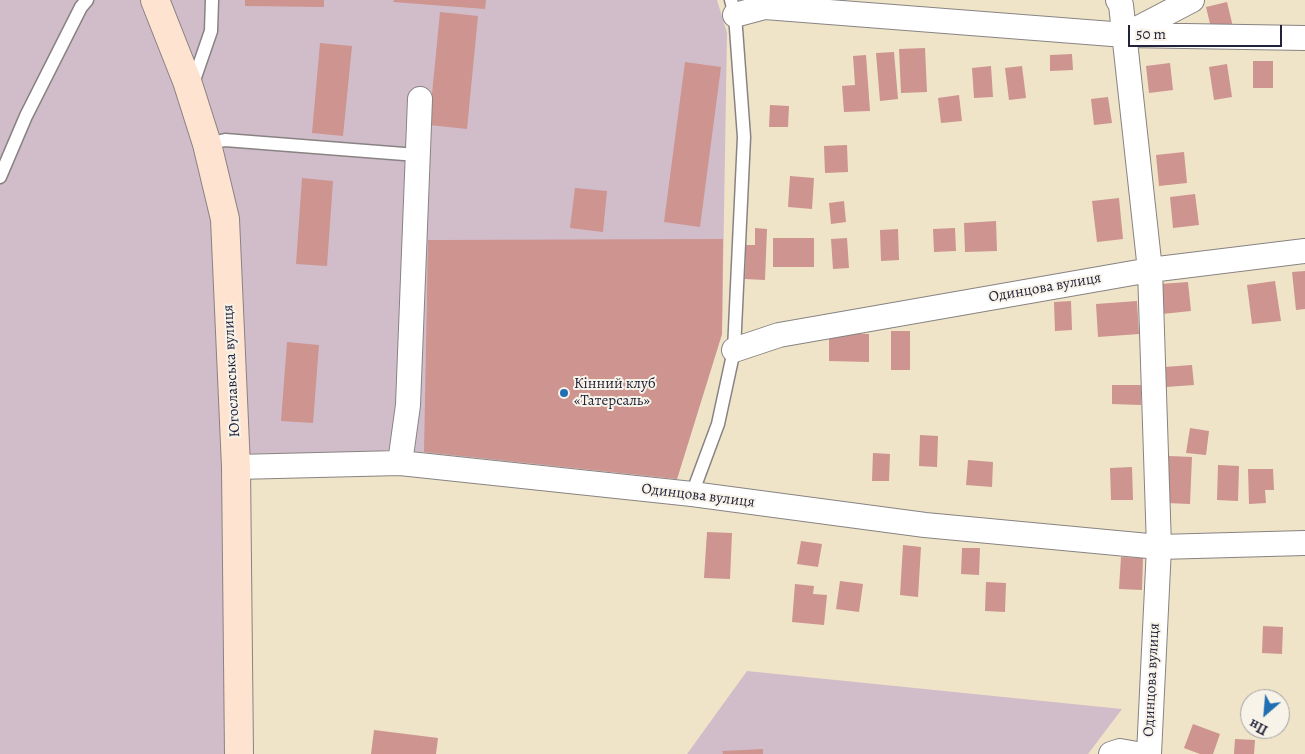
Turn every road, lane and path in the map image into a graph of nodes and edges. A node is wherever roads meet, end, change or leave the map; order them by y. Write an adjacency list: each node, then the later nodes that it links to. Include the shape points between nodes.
1 (87, 0): 13 (lane, via 26,116)
2 (155, 0): 9 (main road, Югославська вулиця)
3 (212, 0): 9 (lane, via 211,30)
4 (1118, 0): 7 (street, Одинцова вулиця)
5 (1192, 0): 7 (street)
6 (733, 7): 7 (street); 16 (lane, via 744,137)
7 (1125, 35): 8 (street); 15 (street, Одинцова вулиця)
8 (1305, 38)
9 (190, 90): 11 (main road, Югославська вулиця)
10 (420, 98): 12 (street)
11 (208, 144): 12 (lane, via 225,140); 18 (main road, Югославська вулиця, via 224,219)
12 (418, 155): 17 (street, via 408,405)
13 (0, 177)
14 (1305, 251): 15 (street, Одинцова вулиця)
15 (1150, 270): 16 (street, Одинцова вулиця, via 779,335); 21 (street, Одинцова вулиця)
16 (734, 350): 19 (lane, via 718,424)
17 (400, 463): 18 (street, Одинцова вулиця); 19 (street, Одинцова вулиця)
18 (236, 467): 22 (main road, Югославська вулиця)
19 (692, 494): 21 (street, Одинцова вулиця, via 925,525)
20 (1305, 543): 21 (street, Одинцова вулиця)
21 (1159, 547): 25 (street, Одинцова вулиця)
22 (239, 754)
23 (1111, 754): 24 (street, via 1120,751)
24 (1137, 754)
25 (1149, 754)

